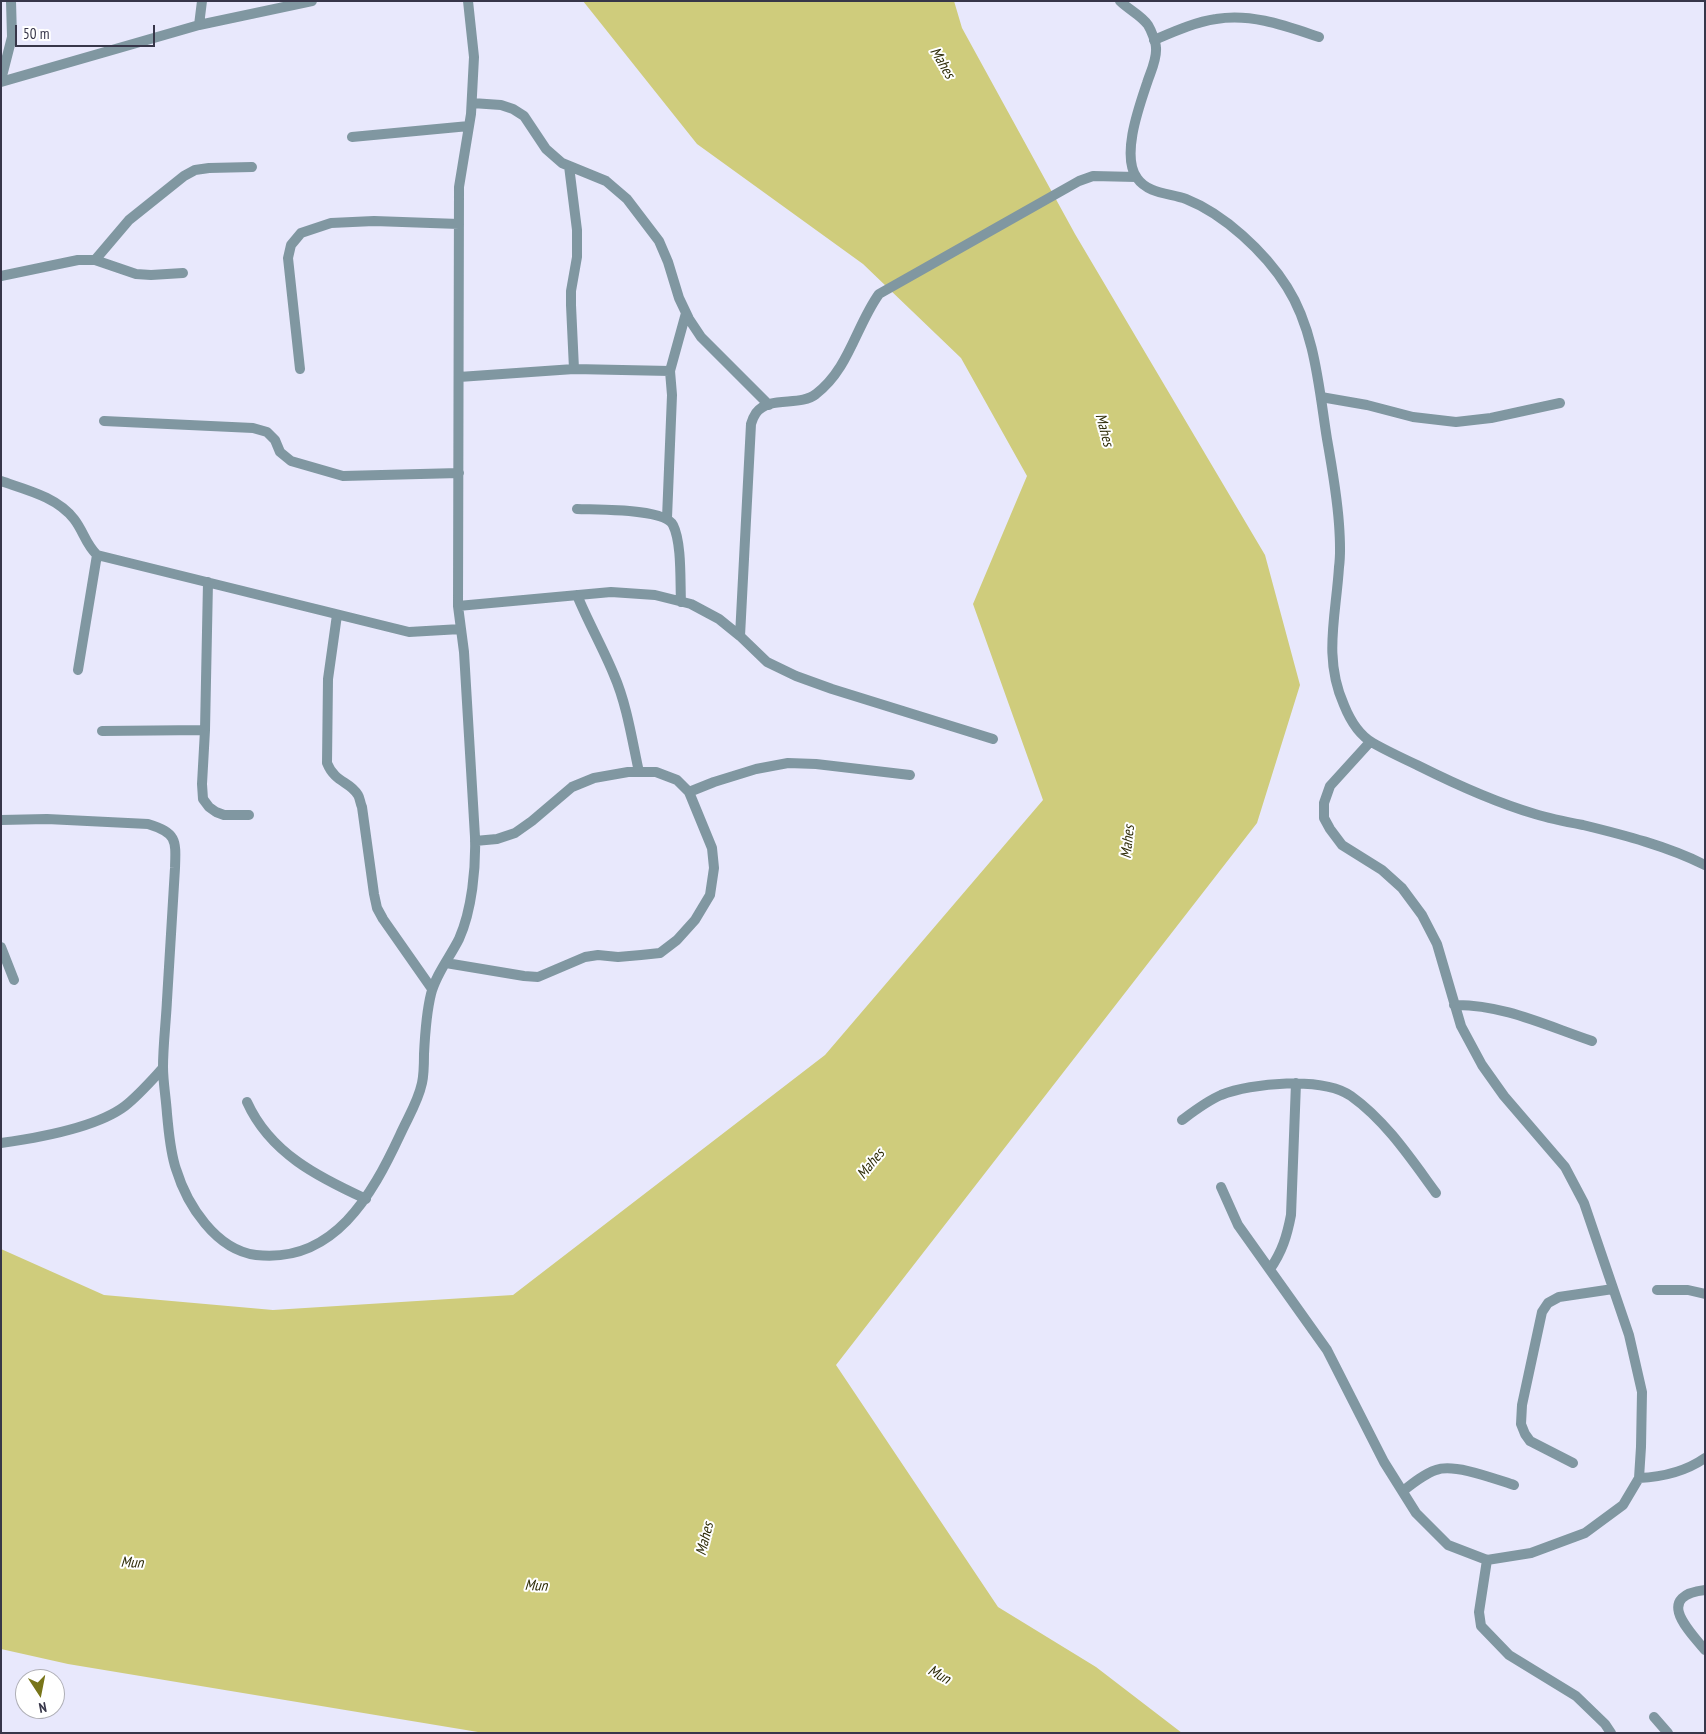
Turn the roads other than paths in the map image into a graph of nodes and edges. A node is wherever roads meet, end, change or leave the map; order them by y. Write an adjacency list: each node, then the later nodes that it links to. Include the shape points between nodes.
1 (11, 1): 9 (street, via 12,37)
2 (202, 1): 6 (street)
3 (312, 1): 6 (street)
4 (468, 1): 10 (street, via 474,57)
5 (1120, 1): 8 (street, via 1149,27)
6 (199, 25): 9 (street)
7 (1319, 38): 8 (street, via 1270,21 1216,18)
8 (1154, 40): 15 (street, via 1153,67 1138,111 1131,149 1130,165)
9 (1, 81)
10 (472, 103): 11 (street); 13 (street, via 501,105 524,116 546,148)
11 (469, 126): 12 (street); 16 (street, via 459,187)
12 (352, 137)
13 (569, 166): 20 (street, via 606,181 627,199 659,241); 22 (street, via 577,230 577,257 570,304)
14 (252, 167): 17 (street, via 209,168 184,176 129,220)
15 (1136, 177): 25 (street, via 1154,191 1187,200 1221,219 1273,268 1301,314); 27 (street, via 1093,176 1079,181 879,294 828,384 808,399)
16 (459, 224): 21 (street, via 331,223 300,233 291,245 288,258); 24 (street)
17 (95, 260): 18 (street, via 136,274); 19 (street, via 78,260)
18 (182, 273)
19 (1, 276)
20 (686, 313): 23 (street); 27 (street, via 701,337)
21 (300, 369)
22 (574, 369): 23 (street); 24 (street)
23 (670, 371): 32 (street)
24 (459, 377): 29 (street)
25 (1321, 397): 26 (street, via 1412,417 1456,422); 45 (street, via 1339,519 1332,653 1336,687 1350,721)
26 (1560, 403)
27 (769, 405): 40 (street, via 756,412 751,424)
28 (104, 420): 29 (street, via 253,428 267,432 291,462 342,476)
29 (459, 474): 37 (street)
30 (1, 481): 33 (street, via 62,507)
31 (577, 509): 32 (street, via 656,514)
32 (667, 518): 36 (street, via 673,524 676,536)
33 (97, 556): 34 (street); 41 (street)
34 (208, 582): 38 (street); 42 (street)
35 (577, 595): 36 (street, via 611,592 655,595); 37 (street); 46 (street, via 614,676)
36 (681, 602): 40 (street, via 719,619)
37 (458, 606): 39 (street)
38 (337, 615): 39 (street, via 409,632); 56 (street, via 328,679 327,763 330,773 358,795 374,894 382,919)
39 (461, 629): 51 (street)
40 (740, 636): 44 (street, via 767,662 796,676)
41 (78, 670)
42 (205, 730): 43 (street); 49 (street, via 203,799 209,807 224,815)
43 (102, 731)
44 (993, 739)
45 (1370, 742): 52 (street, via 1485,797 1538,815 1639,840); 57 (street, via 1330,786 1324,803 1324,818 1342,845 1382,870 1402,888 1422,915 1437,944)
46 (639, 772): 48 (street, via 656,772 677,780); 51 (street, via 594,778 572,787 515,833 497,839)
47 (910, 775): 48 (street, via 788,763 748,772)
48 (689, 792): 54 (street, via 712,848 714,868 710,895 695,920 660,953 598,954 538,976)
49 (249, 815)
50 (1, 820): 59 (street, via 148,824 162,828 172,836 175,868)
51 (476, 840): 54 (street, via 466,918)
52 (1705, 865)
53 (1, 947): 55 (street)
54 (446, 964): 56 (street)
55 (14, 980)
56 (432, 989): 66 (street, via 426,1019 423,1081 418,1098)
57 (1454, 1005): 58 (street, via 1498,1009); 68 (street, via 1461,1026 1482,1065 1504,1096 1565,1167 1584,1203)
58 (1592, 1041)
59 (163, 1068): 63 (street, via 124,1107 101,1119); 66 (street, via 170,1148 184,1192 207,1226 237,1250 253,1255 284,1256 305,1250 347,1222)
60 (1296, 1084): 62 (street, via 1245,1088 1220,1095); 65 (street, via 1328,1087 1349,1095 1386,1128); 67 (street, via 1291,1215 1280,1255)
61 (247, 1102): 66 (street, via 253,1115 278,1146 302,1166 325,1181)
62 (1182, 1120)
63 (1, 1143)
64 (1221, 1187): 67 (street, via 1238,1225)
65 (1436, 1193)
66 (366, 1199)
67 (1270, 1269): 75 (street, via 1327,1350 1384,1462)
68 (1613, 1289): 72 (street, via 1559,1297 1548,1303 1542,1312 1522,1405 1521,1424 1530,1441); 73 (street, via 1629,1335 1642,1392)
69 (1657, 1290): 70 (street, via 1688,1290)
70 (1705, 1294)
71 (1705, 1458): 73 (street, via 1680,1472 1658,1478)
72 (1573, 1464)
73 (1639, 1478): 76 (street, via 1623,1505 1585,1533 1531,1554)
74 (1514, 1484): 75 (street, via 1451,1467 1437,1469)
75 (1403, 1491): 76 (street, via 1416,1513 1448,1545)
76 (1487, 1560): 80 (street, via 1479,1612 1481,1626 1509,1655 1576,1696)
77 (1705, 1590): 78 (street, via 1692,1592 1680,1600 1677,1610 1683,1624)
78 (1705, 1650)
79 (1654, 1717): 81 (street)
80 (1611, 1733)
81 (1668, 1733)

